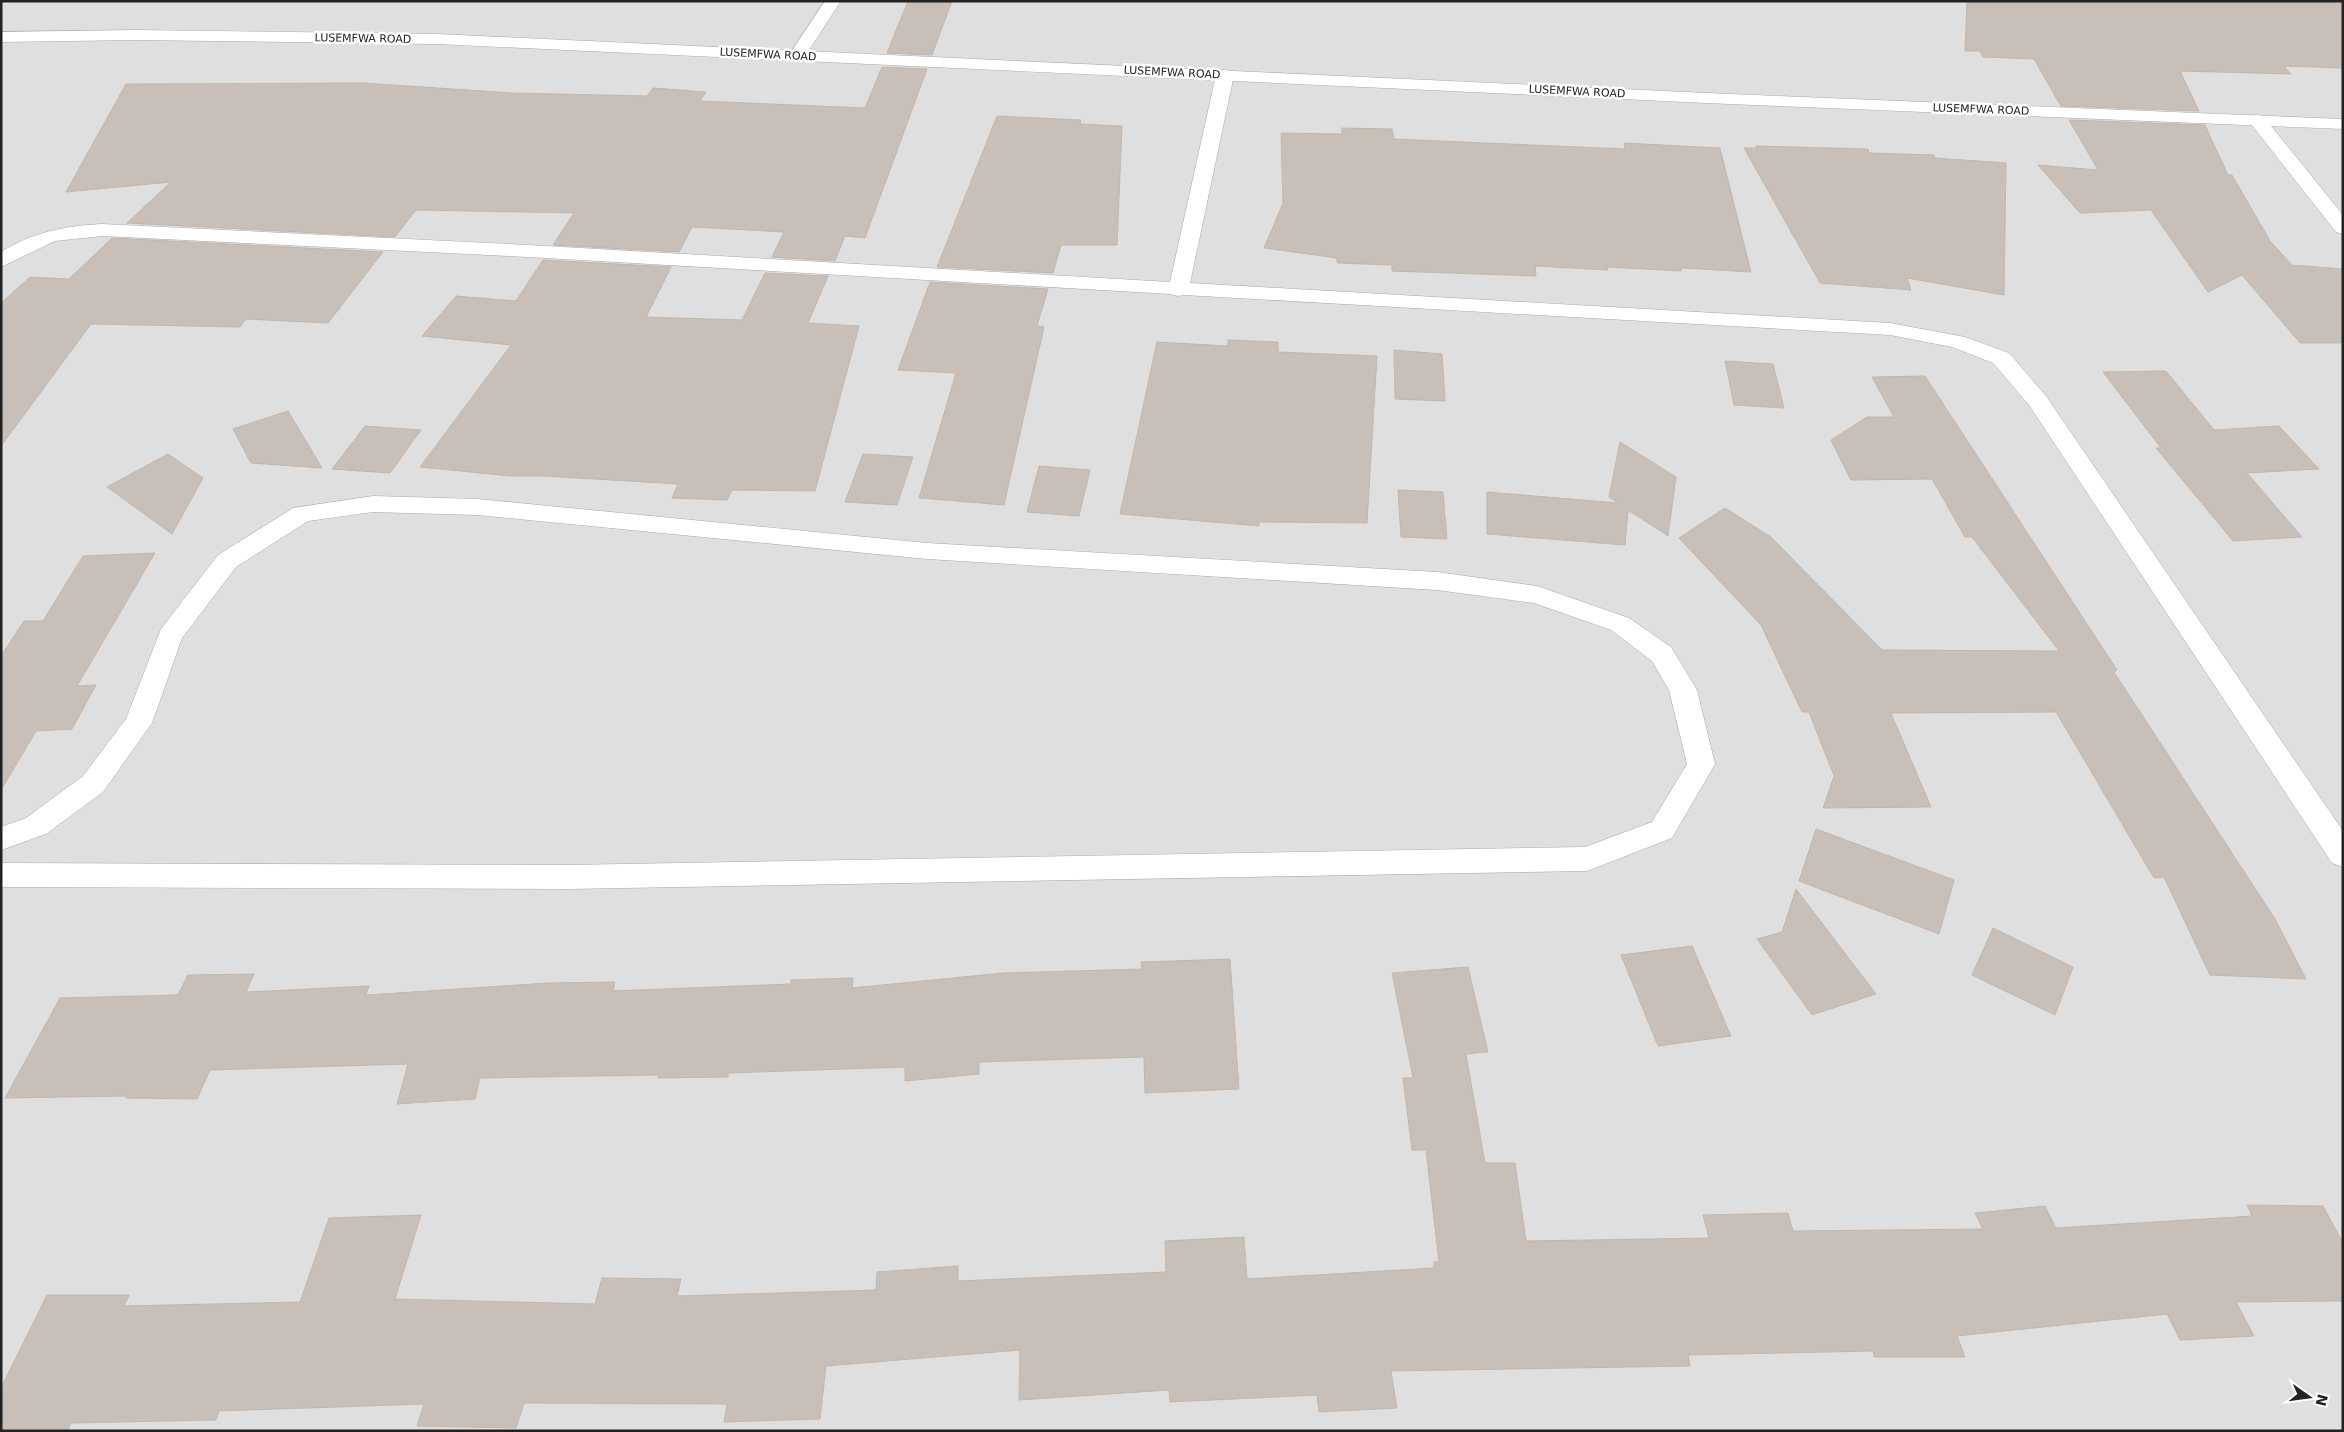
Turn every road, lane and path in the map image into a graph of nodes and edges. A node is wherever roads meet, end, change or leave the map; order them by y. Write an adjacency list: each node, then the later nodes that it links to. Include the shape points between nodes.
1 (833, 1): 3 (street)
2 (1, 37): 3 (street, LUSEMFWA ROAD, via 135,35 438,39)
3 (797, 55): 4 (street, LUSEMFWA ROAD)
4 (1225, 74): 5 (street, LUSEMFWA ROAD); 9 (street)
5 (2257, 120): 6 (street, LUSEMFWA ROAD); 7 (street)
6 (2343, 124)
7 (2343, 228)
8 (1, 260): 9 (street, via 29,242 61,232 102,230 528,251)
9 (1178, 290): 11 (street, via 1890,329 1957,342 2001,358 2038,401)
10 (1, 839): 12 (street, via 36,826 93,784 138,723 170,635 227,560 302,514 373,504 478,507 927,551 1437,581 1537,595 1620,624 1662,654 1683,690 1701,764 1662,830 1587,859 567,877)
11 (2343, 855)
12 (1, 875)

